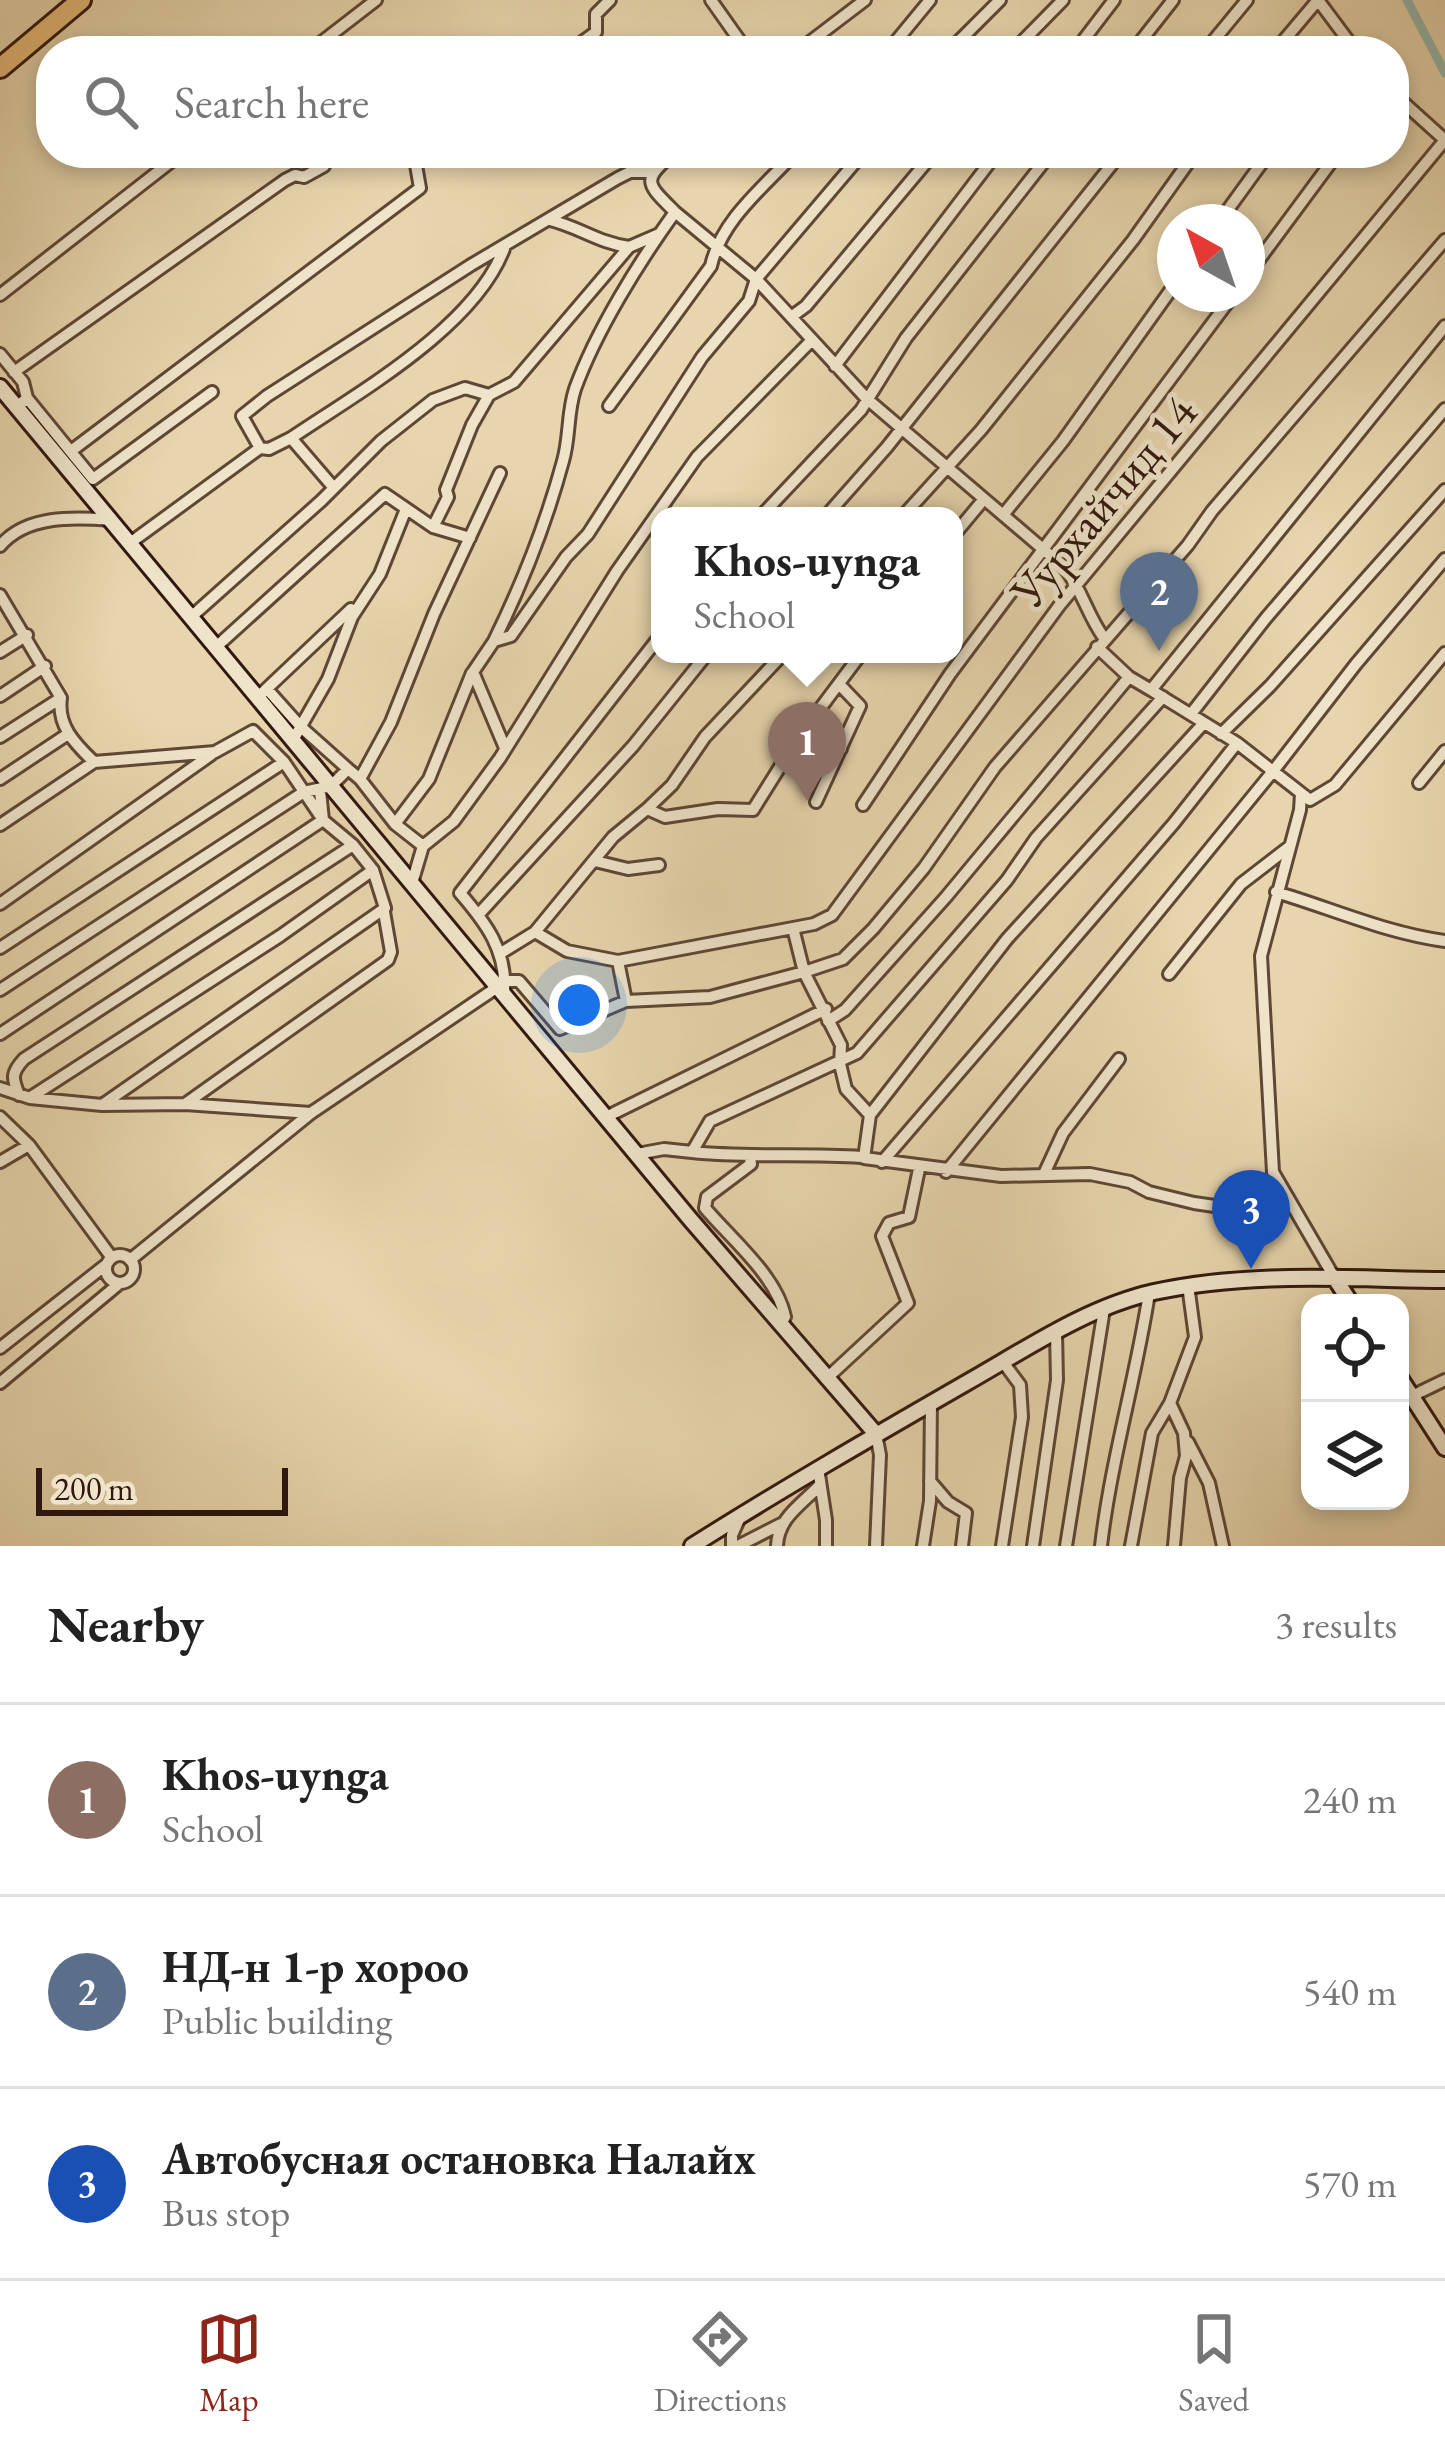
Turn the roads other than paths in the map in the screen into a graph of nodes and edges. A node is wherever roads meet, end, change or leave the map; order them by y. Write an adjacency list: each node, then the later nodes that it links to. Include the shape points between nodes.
1 (376, 0): 15 (street)
2 (610, 0): 16 (street)
3 (711, 0): 17 (street)
4 (865, 0): 18 (street)
5 (930, 0): 19 (street)
6 (1000, 0): 20 (street)
7 (1063, 0): 21 (street)
8 (1114, 0): 22 (street)
9 (1173, 0): 23 (street)
10 (1247, 0): 24 (street)
11 (1318, 0): 25 (street); 26 (street)
12 (76, 1): 14 (highway)
13 (36, 36): 27 (highway)
14 (36, 36)
15 (329, 36)
16 (591, 36)
17 (736, 36)
18 (817, 36)
19 (900, 36)
20 (964, 36)
21 (1028, 36)
22 (1086, 36)
23 (1145, 36)
24 (1217, 36)
25 (1288, 36)
26 (1341, 36)
27 (0, 68)
28 (1409, 108): 29 (street)
29 (1445, 140): 94 (street, Уурхайчид 14)
30 (163, 168): 54 (street)
31 (321, 168): 62 (street, via 285,179)
32 (417, 168): 73 (street, via 420,188)
33 (656, 168): 43 (street)
34 (781, 168): 50 (street)
35 (850, 168): 53 (street)
36 (921, 168): 57 (street)
37 (986, 168): 61 (street)
38 (1040, 168): 66 (street)
39 (1109, 168): 70 (street)
40 (1184, 168): 74 (street)
41 (1258, 168): 44 (street)
42 (1327, 168): 52 (street)
43 (651, 172): 45 (street, via 653,190); 46 (street, via 630,172)
44 (1232, 204)
45 (675, 212): 47 (street); 50 (street)
46 (550, 220): 49 (street); 51 (street)
47 (659, 234): 51 (street); 99 (street, via 576,388 548,514)
48 (1445, 240): 100 (street)
49 (505, 246): 71 (street, via 497,270 431,341); 72 (street, via 244,412)
50 (716, 246): 53 (street); 68 (street, via 711,266)
51 (628, 248): 65 (street, via 530,366)
52 (1265, 252)
53 (756, 279): 57 (street); 99 (street, via 588,534 511,636)
54 (0, 295)
55 (1157, 309): 84 (street)
56 (1221, 312): 92 (street)
57 (791, 317): 59 (street)
58 (1445, 326): 114 (street)
59 (811, 341): 61 (street); 79 (street, via 697,457)
60 (0, 354): 62 (street)
61 (835, 365): 66 (street)
62 (14, 372): 67 (street, via 23,382)
63 (0, 387): 67 (main road)
64 (212, 392): 73 (street, via 93,479)
65 (489, 395): 76 (street, via 465,388 433,400); 88 (street)
66 (866, 398): 70 (street); 80 (street)
67 (22, 402): 73 (street); 85 (main road)
68 (609, 406)
69 (1445, 409): 119 (street)
70 (902, 425): 74 (street); 81 (street)
71 (291, 438): 72 (street); 76 (street)
72 (260, 448): 90 (street)
73 (71, 451)
74 (947, 464): 78 (street); 82 (street)
75 (500, 472): 89 (street)
76 (334, 488): 97 (street)
77 (1445, 490): 126 (street)
78 (984, 499): 84 (street); 87 (street)
79 (662, 507)
80 (769, 507)
81 (834, 507)
82 (911, 507)
83 (406, 509): 88 (street); 95 (street); 101 (street, via 385,494)
84 (1003, 515): 92 (street)
85 (111, 520): 90 (main road); 91 (street, via 68,516 12,532)
86 (651, 523): 129 (street)
87 (963, 525)
88 (433, 527): 89 (street)
89 (470, 538): 138 (street)
90 (130, 544): 97 (main road)
91 (0, 546)
92 (1044, 550): 94 (street); 105 (street)
93 (1445, 559): 136 (street)
94 (1079, 585): 100 (street); 160 (street, Уурхайчид 14, via 832,915)
95 (368, 594): 115 (street); 124 (street)
96 (2, 604): 98 (street)
97 (191, 616): 101 (main road)
98 (27, 635): 103 (street); 110 (street)
99 (494, 641): 111 (street)
100 (1101, 643): 112 (street); 166 (street, via 873,929 843,959)
101 (216, 647): 115 (main road)
102 (651, 648): 159 (street, via 460,893)
103 (0, 652)
104 (1445, 653): 142 (street, via 1335,785 1310,800)
105 (963, 658)
106 (700, 663): 159 (street)
107 (775, 663): 145 (street)
108 (854, 663): 113 (street)
109 (960, 663): 144 (street)
110 (45, 666): 116 (street); 118 (street)
111 (473, 672): 129 (street); 147 (street, via 429,779)
112 (1129, 676): 114 (street); 171 (street, via 946,897 845,1010)
113 (839, 683): 122 (street); 130 (street, via 860,706)
114 (1151, 690): 117 (street)
115 (262, 693): 120 (main road); 124 (street)
116 (0, 696)
117 (1163, 697): 119 (street); 174 (street, via 908,998)
118 (61, 698): 125 (street, via 58,715); 127 (street)
119 (1191, 714): 121 (street)
120 (275, 718): 123 (street); 124 (main road)
121 (1203, 724): 126 (street); 180 (street, via 1007,939)
122 (807, 725): 130 (street); 145 (street, via 753,810 665,818)
123 (253, 731): 132 (street); 134 (street)
124 (297, 733): 135 (street); 140 (main road)
125 (68, 734): 133 (street); 137 (street)
126 (1221, 734): 128 (street)
127 (0, 737)
128 (1237, 743): 136 (street); 189 (street)
129 (505, 748): 150 (street, via 454,821)
130 (841, 749): 143 (street)
131 (1445, 751): 139 (street)
132 (214, 752): 133 (street); 157 (street)
133 (94, 761): 148 (street)
134 (284, 762): 141 (street); 163 (street)
135 (347, 769): 138 (street); 140 (street)
136 (1274, 770): 142 (street); 191 (street)
137 (0, 779)
138 (360, 779): 147 (street)
139 (1419, 783)
140 (326, 789): 141 (street); 146 (street); 155 (main road)
141 (304, 792): 146 (street); 169 (street)
142 (1301, 794): 151 (street)
143 (816, 802)
144 (863, 805)
145 (647, 809): 152 (street)
146 (323, 820): 149 (street); 172 (street)
147 (395, 824): 150 (street)
148 (0, 825)
149 (353, 845): 154 (street); 176 (street, via 24,1059 12,1081)
150 (423, 846): 155 (street)
151 (1289, 847): 156 (street); 167 (street, via 1241,884)
152 (595, 861): 153 (street); 161 (street)
153 (659, 865)
154 (373, 870): 158 (street); 176 (street)
155 (412, 883): 168 (main road)
156 (1276, 892): 162 (street, via 1346,919); 193 (street, via 1261,956 1274,1172)
157 (0, 904)
158 (384, 912): 177 (street, via 388,960); 178 (street)
159 (479, 914): 164 (street)
160 (793, 928): 165 (street, Уурхайчид 14); 166 (street)
161 (535, 932): 164 (street); 165 (street, via 567,951)
162 (1445, 941)
163 (0, 948)
164 (501, 953): 168 (street)
165 (618, 961): 170 (street)
166 (804, 972): 170 (street, via 710,997); 171 (street)
167 (1169, 974)
168 (503, 986): 170 (street, via 519,981 560,1029); 179 (street); 182 (main road)
169 (0, 990)
170 (626, 1001)
171 (827, 1015): 174 (street); 182 (street)
172 (0, 1034)
173 (1119, 1059): 192 (street, via 1063,1133)
174 (840, 1064): 180 (street, via 846,1089); 184 (street, via 710,1121)
175 (0, 1088): 176 (street)
176 (24, 1096): 178 (street)
177 (185, 1104): 178 (street); 179 (street)
178 (103, 1105)
179 (311, 1114): 194 (street)
180 (870, 1115): 186 (street)
181 (0, 1117): 183 (street)
182 (606, 1117): 185 (main road)
183 (29, 1145): 188 (street); 195 (street)
184 (692, 1152): 185 (street); 187 (street)
185 (637, 1154): 203 (main road)
186 (861, 1157): 187 (street); 189 (street)
187 (750, 1158): 203 (street, via 705,1208 773,1287 784,1309)
188 (0, 1162)
189 (882, 1162): 190 (street)
190 (919, 1168): 191 (street); 208 (street, via 909,1217 889,1223 882,1236 908,1303)
191 (946, 1172): 192 (street)
192 (1045, 1174): 193 (street, via 1130,1181 1234,1209)
193 (1287, 1201): 196 (street)
194 (130, 1260): 195 (street); 198 (street, via 133,1275)
195 (109, 1261): 198 (street, via 107,1276); 205 (street)
196 (1334, 1277): 197 (main road); 199 (main road); 201 (main road)
197 (1445, 1280)
198 (120, 1283): 207 (street)
199 (1188, 1285): 200 (main road); 214 (street, via 1195,1337)
200 (1149, 1293): 202 (main road); 233 (street)
201 (1345, 1294)
202 (1103, 1309): 204 (main road); 232 (street)
203 (780, 1324): 208 (main road)
204 (1056, 1332): 206 (main road); 231 (street, via 1057,1380)
205 (2, 1346): 207 (street, via 22,1348)
206 (1004, 1362): 213 (main road); 230 (street, via 1020,1385 1022,1417)
207 (19, 1367): 210 (street)
208 (826, 1379): 216 (main road)
209 (1445, 1380): 212 (street)
210 (0, 1383)
211 (1409, 1392): 212 (main road)
212 (1412, 1396): 217 (main road)
213 (932, 1403): 216 (main road); 219 (street)
214 (1170, 1403): 215 (street); 234 (street, via 1152,1433)
215 (1184, 1433): 235 (street); 236 (street, via 1209,1483)
216 (876, 1434): 218 (main road); 227 (street)
217 (1445, 1448)
218 (818, 1468): 220 (street); 221 (main road)
219 (930, 1481): 228 (street); 229 (street, via 966,1514)
220 (819, 1486): 222 (street); 226 (street)
221 (741, 1515): 223 (main road); 224 (street)
222 (781, 1524): 224 (street); 225 (street)
223 (692, 1546)
224 (735, 1546)
225 (778, 1546)
226 (826, 1546)
227 (876, 1546)
228 (922, 1546)
229 (962, 1546)
230 (1002, 1546)
231 (1033, 1546)
232 (1066, 1546)
233 (1100, 1546)
234 (1131, 1546)
235 (1174, 1546)
236 (1223, 1546)

